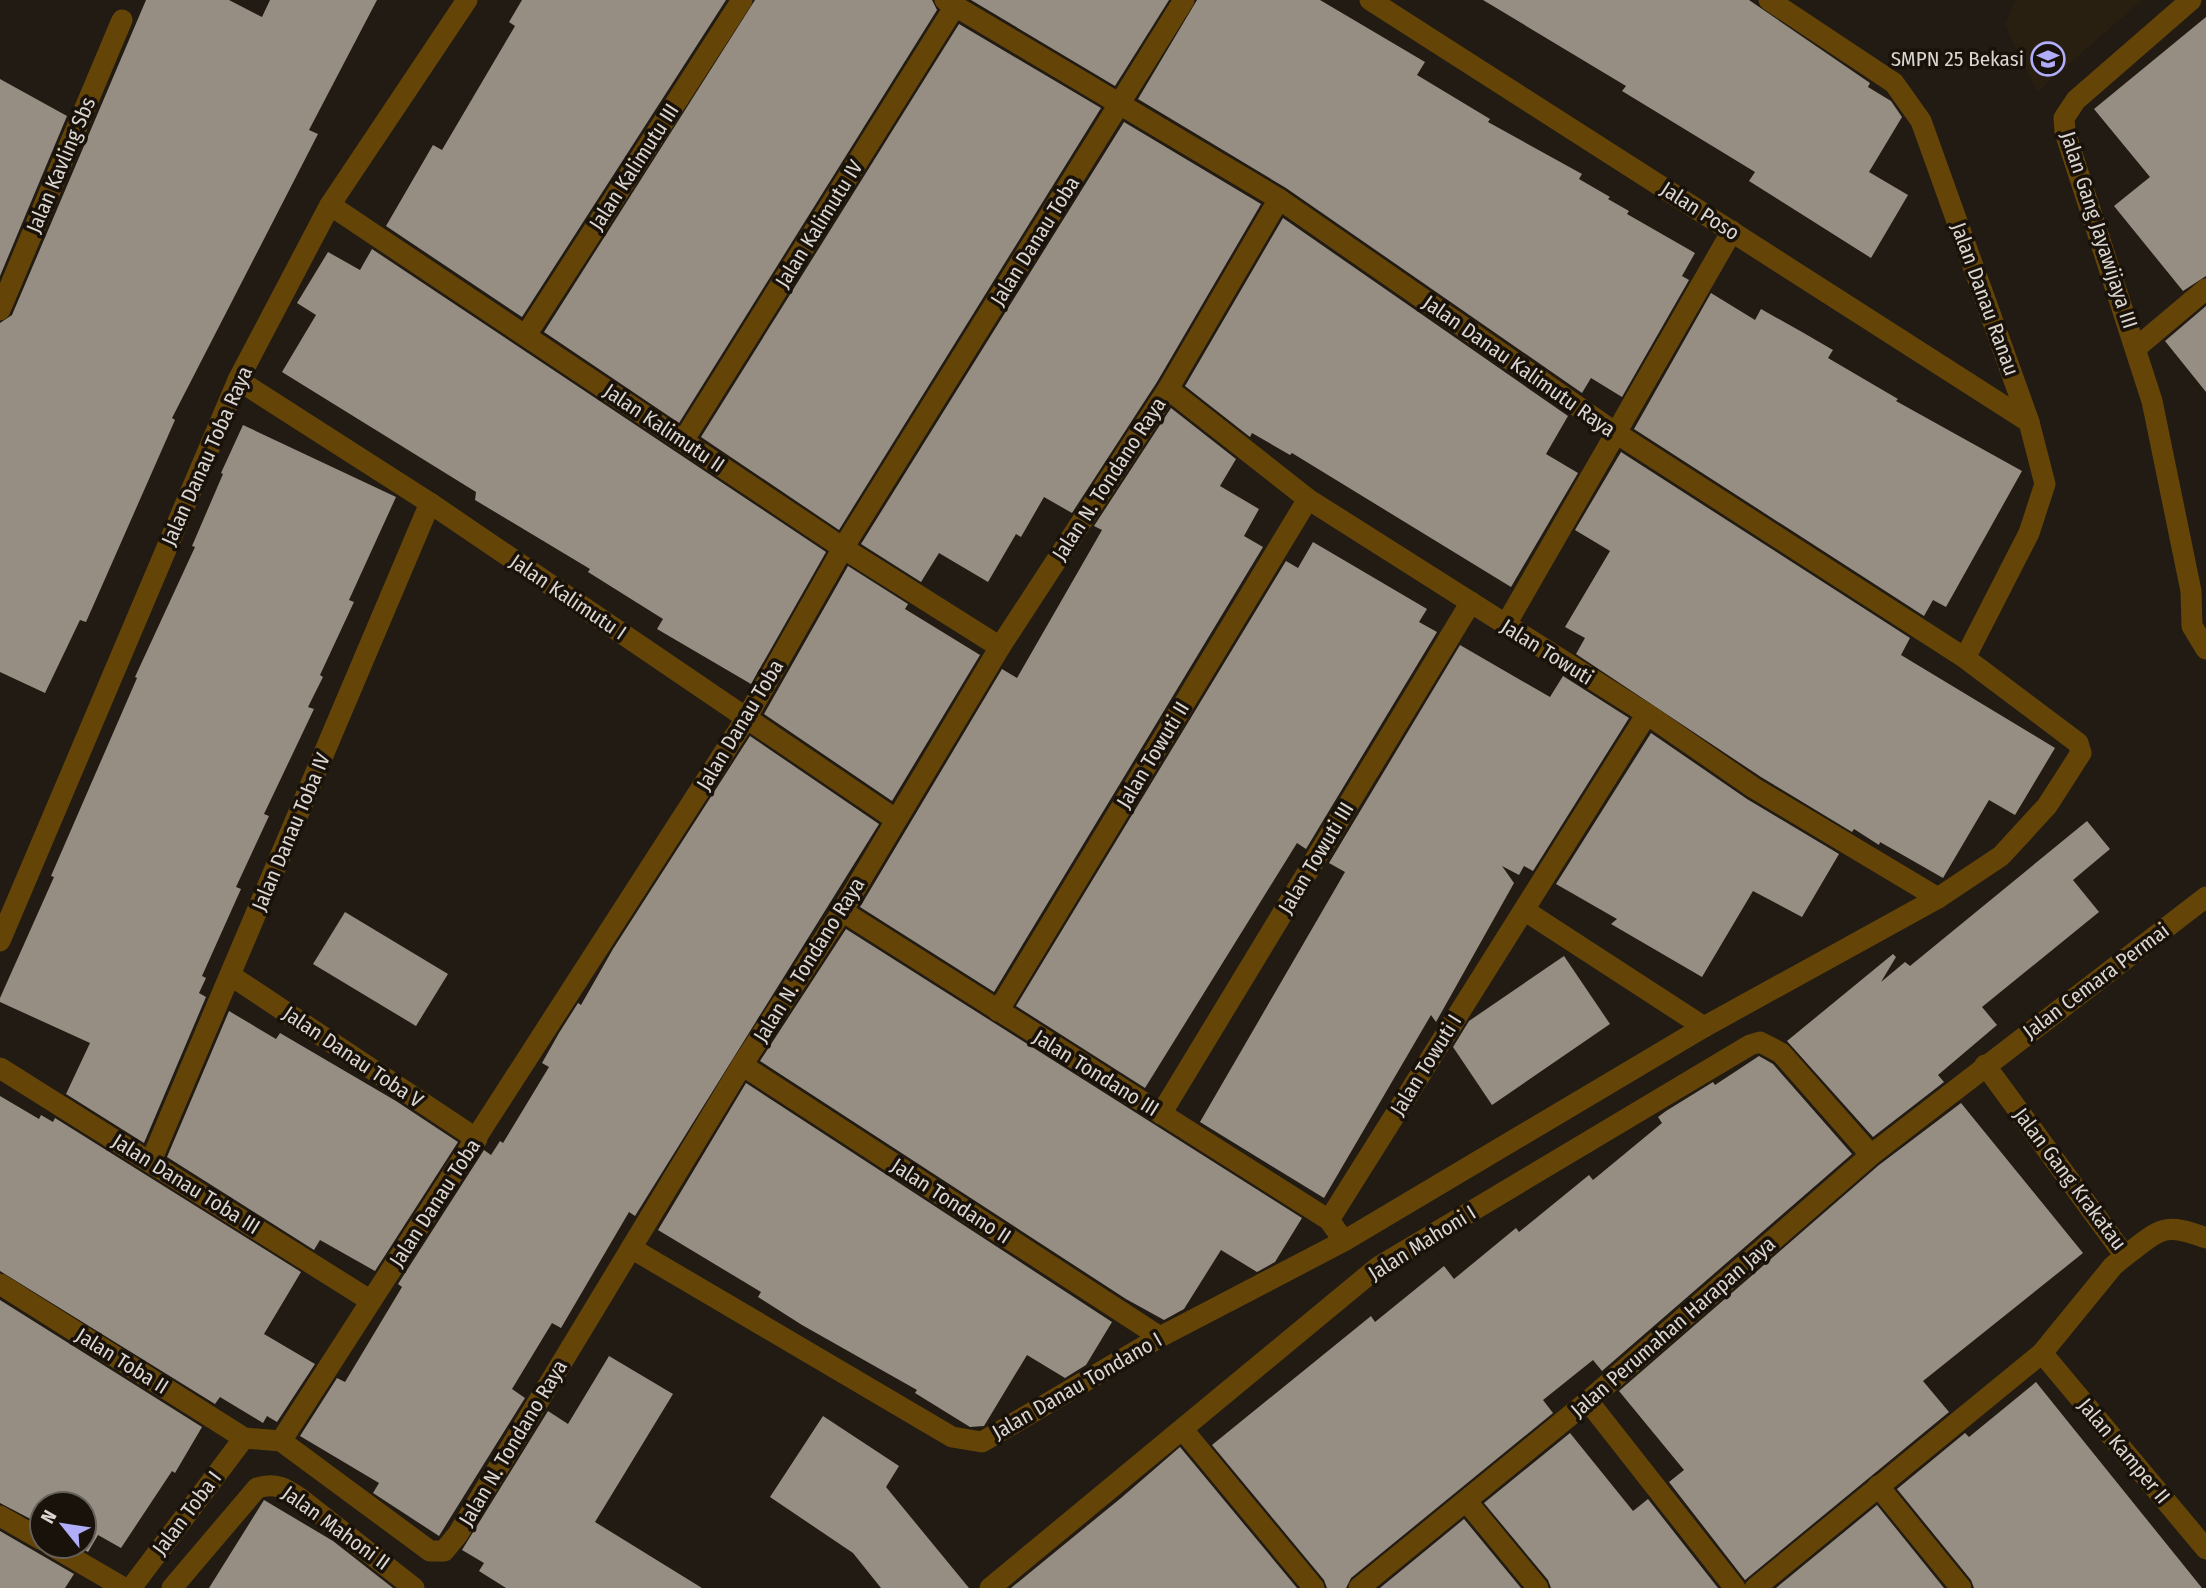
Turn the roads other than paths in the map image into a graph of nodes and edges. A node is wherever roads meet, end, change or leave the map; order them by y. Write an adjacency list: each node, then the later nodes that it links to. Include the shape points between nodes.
1 (467, 0): 11 (street, Jalan Danau Toba Raya)
2 (742, 0): 15 (street, Jalan Kalimutu III)
3 (1184, 0): 9 (street, Jalan Danau Toba)
4 (1370, 0): 12 (street, Jalan Poso)
5 (1769, 0): 19 (street, Jalan Danau Ranau, via 1894,83 1921,121)
6 (2191, 0): 16 (street, Jalan Gang Jayawijaya III, via 2076,100 2064,118)
7 (950, 3): 9 (street, Jalan Danau Kalimutu Raya); 21 (street, Jalan Kalimutu IV)
8 (122, 20): 14 (street, Jalan Kavling Sbs)
9 (1121, 106): 10 (street, Jalan Danau Kalimutu Raya); 24 (street, Jalan Danau Toba)
10 (1279, 199): 18 (street, Jalan N. Tondano Raya); 20 (street, Jalan Danau Kalimutu Raya)
11 (330, 205): 15 (street, Jalan Kalimutu II); 17 (street, Jalan Danau Toba Raya)
12 (1732, 231): 19 (street, Jalan Poso); 20 (street)
13 (2206, 289): 16 (street, Jalan Gang Jayawijaya III)
14 (0, 310)
15 (526, 335): 21 (street, Jalan Kalimutu II)
16 (2136, 348): 25 (street, Jalan Gang Jayawijaya III)
17 (238, 380): 23 (street, Jalan Kalimutu I); 39 (street, Jalan Danau Toba Raya)
18 (1168, 389): 22 (street, Jalan Towuti); 28 (street, Jalan N. Tondano Raya)
19 (2029, 422): 30 (street, Jalan Danau Ranau, via 2045,484 2029,533)
20 (1616, 433): 27 (street); 30 (street, Jalan Danau Kalimutu Raya)
21 (684, 441): 24 (street, Jalan Kalimutu II)
22 (1308, 499): 26 (street, Jalan Towuti); 41 (street, Jalan Towuti II)
23 (430, 503): 32 (street, Jalan Kalimutu I); 40 (street, Jalan Danau Toba IV)
24 (843, 548): 28 (street, Jalan Kalimutu II); 32 (street, Jalan Danau Toba)
25 (2199, 585): 29 (street, Jalan Gang Jayawijaya III, via 2192,625)
26 (1471, 602): 27 (street, Jalan Towuti); 46 (street, Jalan Towuti III)
27 (1506, 626): 31 (street, Jalan Towuti)
28 (1000, 647): 34 (street, Jalan N. Tondano Raya)
29 (2206, 649)
30 (1965, 658): 33 (street, Jalan Danau Kalimutu Raya)
31 (1647, 714): 36 (street, Jalan Towuti, via 1754,788); 37 (street, Jalan Towuti I)
32 (747, 718): 34 (street, Jalan Kalimutu I); 47 (street, Jalan Danau Toba)
33 (2082, 748): 36 (street, Jalan Danau Tondano I, via 2047,806 2001,856)
34 (895, 819): 38 (street, Jalan N. Tondano Raya)
35 (2206, 897): 44 (street, Jalan Cemara Permai)
36 (1938, 898): 42 (street, Jalan Danau Tondano I)
37 (1524, 910): 42 (street); 50 (street, Jalan Towuti I)
38 (842, 911): 41 (street, Jalan Tondano III); 43 (street, Jalan N. Tondano Raya)
39 (0, 941)
40 (230, 975): 47 (street, Jalan Danau Toba V); 49 (street, Jalan Danau Toba IV)
41 (998, 1011): 46 (street, Jalan Tondano III)
42 (1704, 1027): 52 (street, Jalan Danau Tondano I)
43 (742, 1065): 53 (street, Jalan N. Tondano Raya); 57 (street, Jalan Tondano II)
44 (1985, 1065): 48 (street, Jalan Perumahan Harapan Jaya); 54 (street, Jalan Gang Krakatau)
45 (0, 1068): 49 (street, Jalan Danau Toba III)
46 (1161, 1114): 50 (street, Jalan Tondano III)
47 (477, 1139): 56 (street, Jalan Danau Toba)
48 (1871, 1155): 59 (street, Jalan Perumahan Harapan Jaya); 60 (street, Jalan Mahoni I, via 1781,1053 1760,1042 1750,1045 1378,1267)
49 (151, 1161): 56 (street, Jalan Danau Toba III)
50 (1329, 1220): 52 (street, Jalan Tondano III)
51 (2206, 1238): 54 (street, Jalan Gang Krakatau, via 2166,1228)
52 (1344, 1241): 57 (street, Jalan Danau Tondano I)
53 (631, 1248): 57 (street, Jalan Danau Tondano I, via 952,1437 982,1442); 62 (street, Jalan N. Tondano Raya, via 444,1551 430,1551)
54 (2125, 1256): 58 (street)
55 (0, 1284): 61 (street, Jalan Toba II)
56 (371, 1301): 62 (street, Jalan Danau Toba)
57 (1160, 1337)
58 (2042, 1353): 63 (street); 67 (street, Jalan Kamper II)
59 (1588, 1401): 64 (street, Jalan Perumahan Harapan Jaya); 77 (street)
60 (1183, 1430): 73 (street, Jalan Mahoni I); 74 (street)
61 (244, 1438): 62 (street); 70 (street, Jalan Toba I)
62 (281, 1441)
63 (1878, 1486): 78 (street); 79 (street)
64 (1467, 1502): 75 (street, Jalan Perumahan Harapan Jaya); 76 (street)
65 (0, 1516): 66 (street)
66 (28, 1532)
67 (2206, 1549)
68 (76, 1560): 69 (street)
69 (124, 1588)
70 (131, 1588)
71 (172, 1588): 72 (street, Jalan Mahoni II, via 257,1488 270,1483 301,1499)
72 (414, 1588)
73 (989, 1588)
74 (1314, 1588)
75 (1359, 1588)
76 (1538, 1588)
77 (1735, 1588)
78 (1755, 1588)
79 (1961, 1588)

